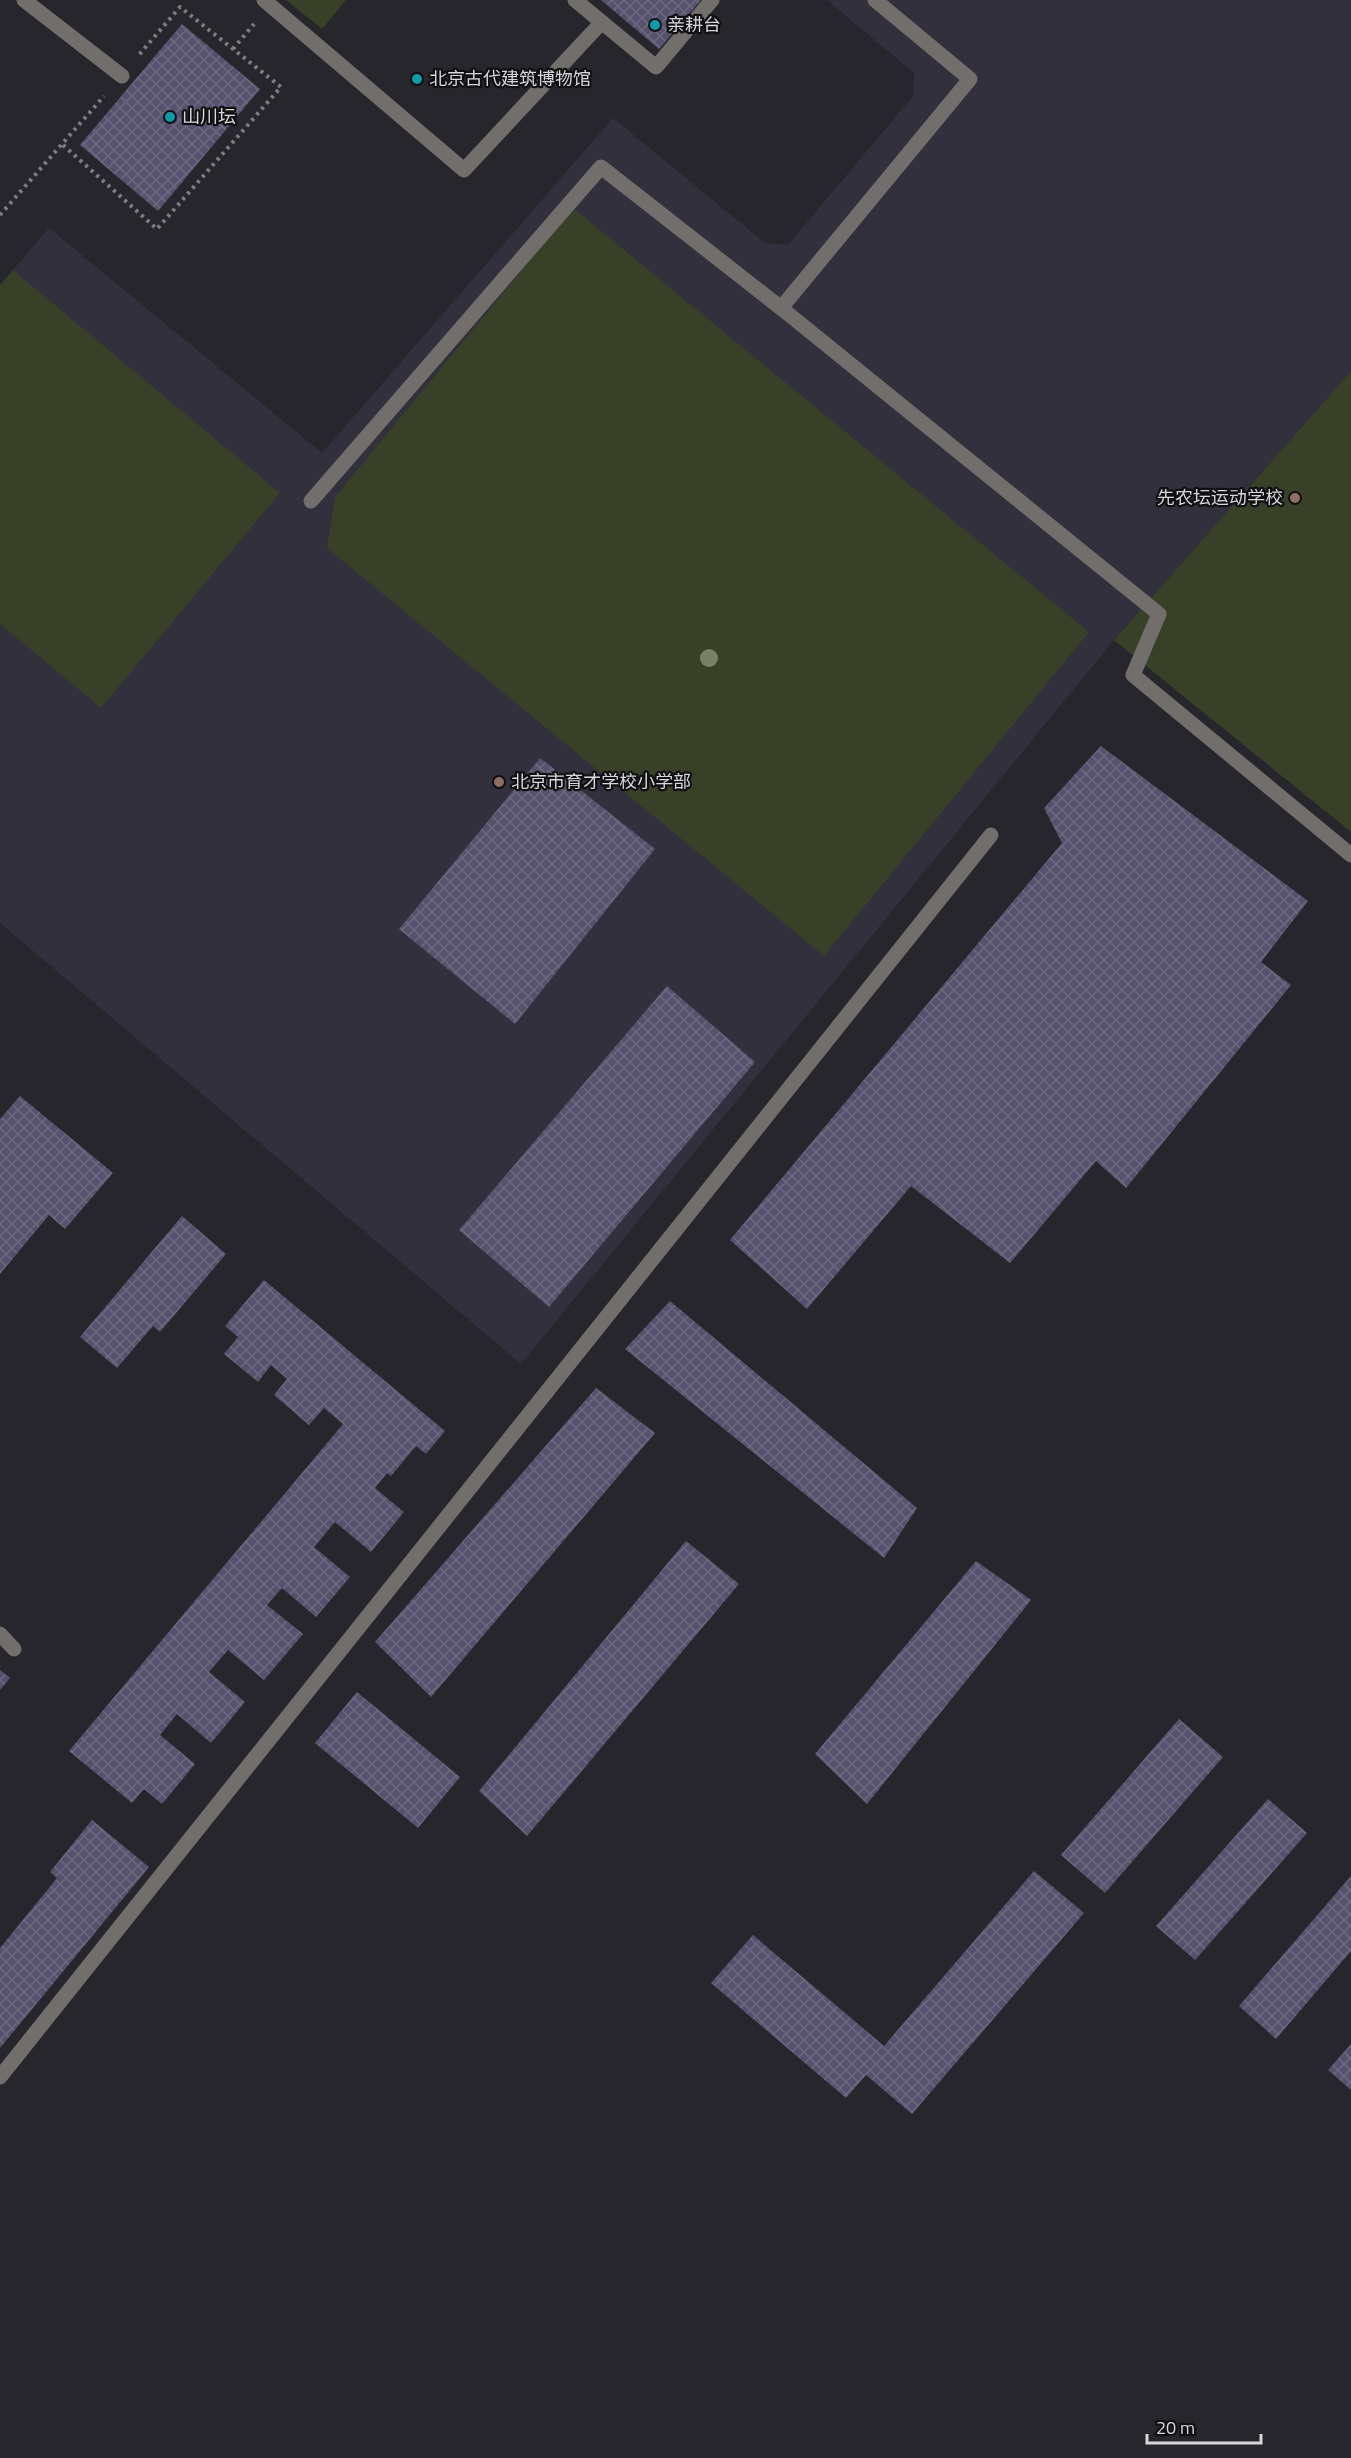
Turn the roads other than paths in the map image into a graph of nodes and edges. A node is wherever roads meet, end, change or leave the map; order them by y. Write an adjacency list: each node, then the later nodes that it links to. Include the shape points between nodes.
1 (24, 0): 7 (street)
2 (264, 0): 6 (street, via 464,170)
3 (574, 0): 6 (street)
4 (712, 0): 6 (street, via 656,67)
5 (874, 0): 8 (street, via 970,79)
6 (602, 22)
7 (122, 76)
8 (781, 309): 9 (street, via 601,167); 11 (street, via 1159,615 1132,675)
9 (311, 501)
10 (991, 835): 14 (street)
11 (1351, 855)
12 (0, 1634): 13 (street)
13 (14, 1649)
14 (0, 2077)

